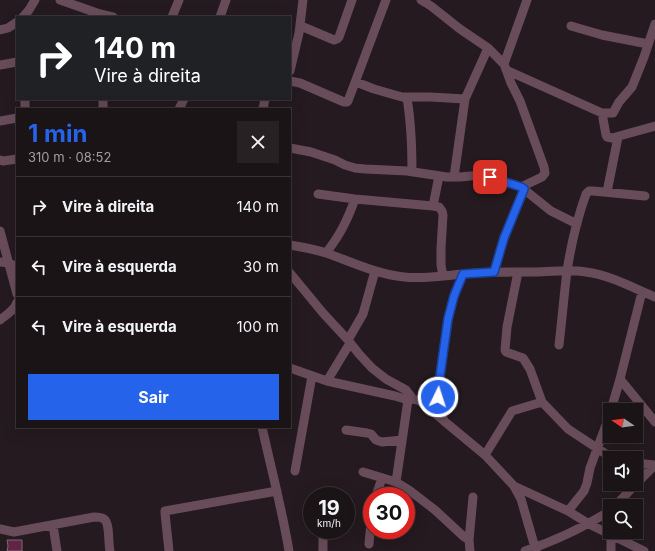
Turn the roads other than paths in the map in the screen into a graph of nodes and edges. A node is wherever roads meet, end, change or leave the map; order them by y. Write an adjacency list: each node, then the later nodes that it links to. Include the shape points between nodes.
1 (35, 0): 11 (street)
2 (60, 0): 12 (street)
3 (179, 0): 13 (street)
4 (226, 0): 14 (street)
5 (303, 0): 17 (street)
6 (352, 0): 17 (street, via 337,39)
7 (386, 0): 27 (street)
8 (421, 0): 10 (street)
9 (527, 0): 24 (street)
10 (431, 3): 21 (street, via 460,30)
11 (24, 16)
12 (100, 16)
13 (172, 16)
14 (220, 16)
15 (16, 23): 19 (street)
16 (655, 24): 20 (street)
17 (301, 26): 25 (street)
18 (571, 26): 20 (street)
19 (0, 30)
20 (648, 44): 30 (street, via 632,87 612,113)
21 (488, 48): 24 (street); 29 (street)
22 (16, 62): 23 (street)
23 (0, 65)
24 (505, 67): 30 (street); 41 (street, via 544,167 545,174 542,177)
25 (291, 68)
26 (291, 80): 27 (street, via 344,102 348,101)
27 (356, 82): 28 (street)
28 (406, 98): 29 (street); 38 (street, via 410,113)
29 (465, 99): 40 (street)
30 (602, 113): 34 (street, via 607,137)
31 (16, 118): 32 (street)
32 (0, 121)
33 (655, 126): 34 (street)
34 (618, 137): 42 (street)
35 (291, 148): 38 (street, via 326,156 355,168)
36 (16, 159): 37 (street)
37 (1, 161)
38 (412, 172): 39 (street)
39 (438, 176): 40 (street); 46 (street)
40 (454, 177): 41 (street, via 481,175)
41 (523, 188): 47 (street, via 551,211); 54 (street)
42 (608, 192): 44 (street); 47 (street, via 589,191 586,194)
43 (318, 194): 45 (street)
44 (645, 196)
45 (355, 199): 46 (street); 50 (street, via 344,227)
46 (433, 206): 58 (street, via 439,207 443,215)
47 (576, 224): 52 (street)
48 (0, 231): 51 (street)
49 (291, 245): 50 (street)
50 (326, 253): 53 (street)
51 (9, 264): 59 (street)
52 (567, 270): 55 (street); 60 (street, via 586,271); 65 (street)
53 (375, 271): 58 (street, via 403,277); 64 (street, via 363,314)
54 (494, 272): 55 (street); 57 (street)
55 (518, 272): 72 (street, via 505,350 525,360)
56 (291, 274): 64 (street)
57 (463, 274): 58 (street); 70 (street, via 448,319)
58 (443, 276)
59 (16, 290)
60 (642, 292): 61 (street); 68 (street)
61 (655, 296)
62 (16, 305): 63 (street)
63 (0, 320)
64 (349, 341): 69 (street); 71 (street, via 372,368 406,390)
65 (559, 344)
66 (291, 368): 67 (street)
67 (312, 376): 69 (street); 85 (street)
68 (620, 379): 73 (street); 75 (street)
69 (327, 380): 71 (street)
70 (438, 390): 71 (street, via 434,394); 74 (street)
71 (414, 400): 74 (street); 79 (street)
72 (542, 402): 80 (street, via 568,429); 82 (street, via 512,411)
73 (613, 403)
74 (444, 421): 82 (street)
75 (655, 422)
76 (262, 428): 92 (street)
77 (346, 430): 79 (street, via 371,434 382,442)
78 (603, 434): 80 (street)
79 (402, 440): 89 (street)
80 (598, 448): 81 (street); 96 (street, via 584,491)
81 (603, 452)
82 (485, 455): 90 (street)
83 (643, 464): 84 (street)
84 (655, 465): 87 (street)
85 (295, 471)
86 (363, 472): 88 (street)
87 (643, 477)
88 (382, 478): 89 (street); 91 (street)
89 (396, 482): 106 (street, via 435,510)
90 (514, 486): 96 (street); 108 (street, via 521,499)
91 (379, 487)
92 (277, 491): 111 (street, via 165,511); 112 (street)
93 (629, 491): 95 (street)
94 (473, 497): 106 (street)
95 (622, 499)
96 (568, 511): 98 (street)
97 (603, 516): 98 (street)
98 (590, 524): 101 (street); 108 (street)
99 (54, 525): 100 (street, via 14,532); 109 (street); 110 (street, via 100,517 107,523)
100 (0, 529)
101 (603, 530)
102 (323, 539): 113 (street)
103 (369, 539): 107 (street)
104 (611, 539): 116 (street)
105 (621, 539): 117 (street)
106 (469, 540): 114 (street)
107 (369, 544)
108 (536, 549): 115 (street)
109 (57, 551)
110 (110, 551)
111 (169, 551)
112 (289, 551)
113 (324, 551)
114 (470, 551)
115 (525, 551)
116 (611, 551)
117 (644, 551)

